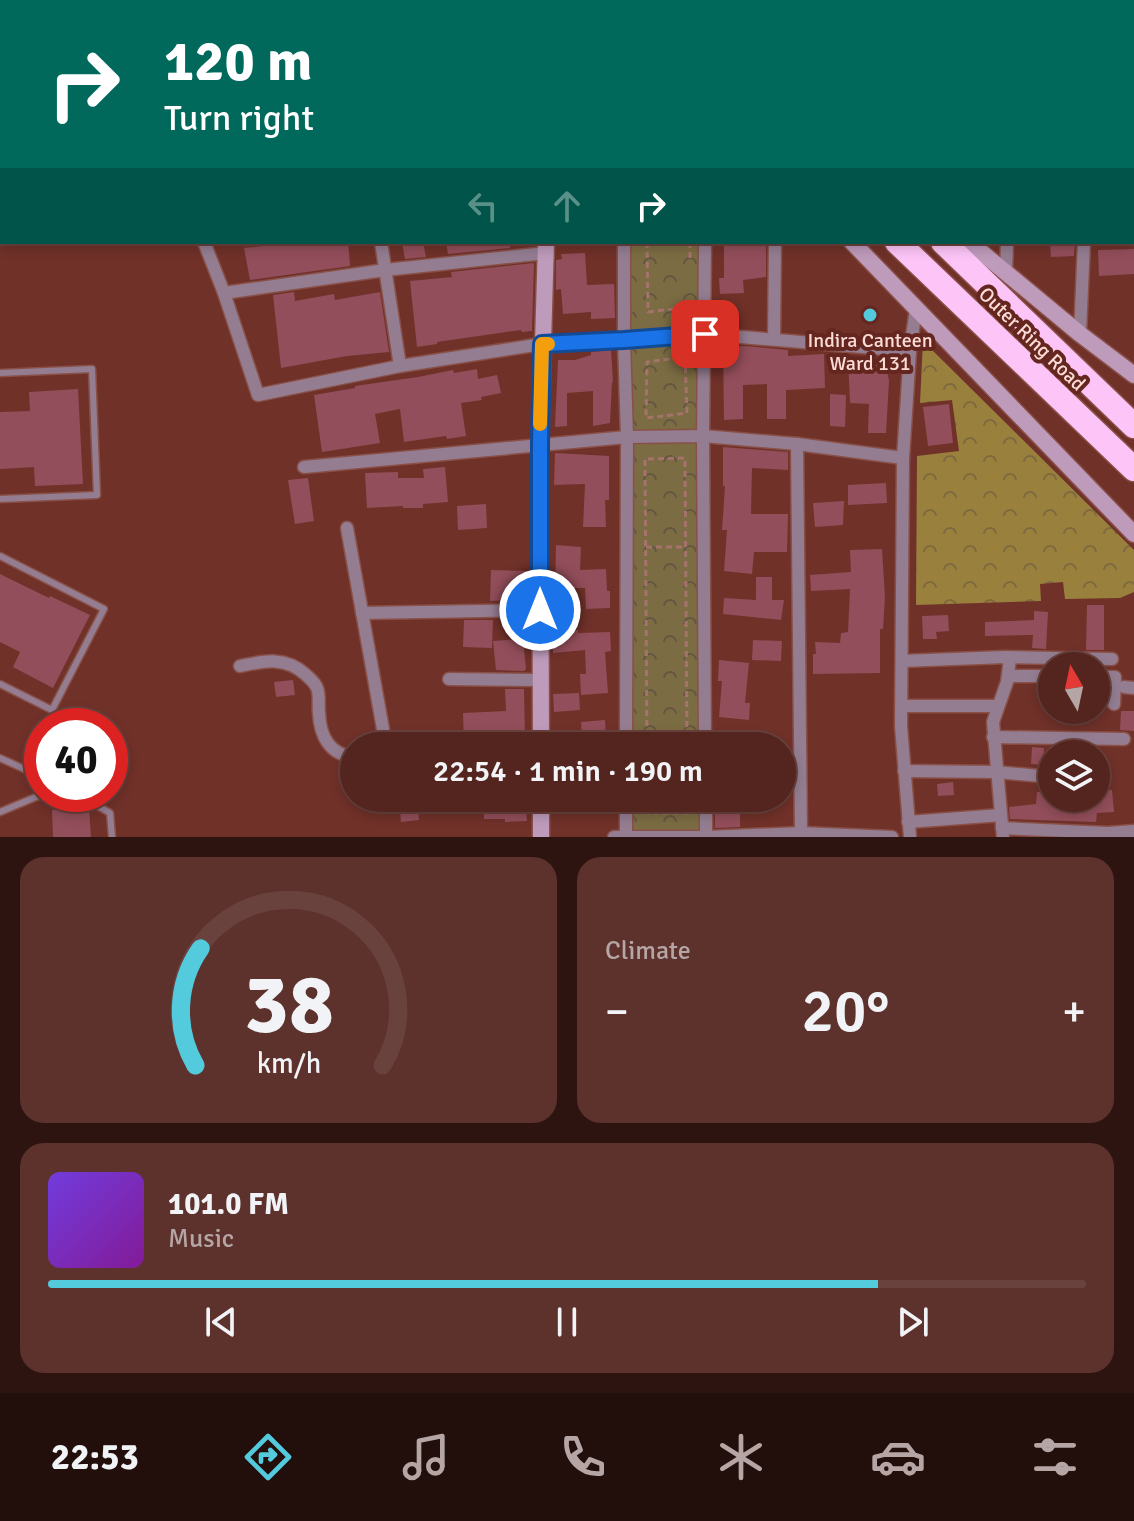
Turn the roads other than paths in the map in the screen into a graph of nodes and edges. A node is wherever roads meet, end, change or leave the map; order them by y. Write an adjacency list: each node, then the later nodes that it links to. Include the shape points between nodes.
1 (205, 244): 15 (street)
2 (381, 244): 13 (street)
3 (624, 244): 20 (street)
4 (705, 244): 17 (street)
5 (775, 244): 19 (street)
6 (854, 244): 16 (street)
7 (899, 244): 33 (highway, Outer Ring Road)
8 (945, 244): 26 (highway, Outer Ring Road)
9 (971, 244): 14 (street)
10 (1007, 244): 14 (street)
11 (1084, 244): 18 (street)
12 (546, 248): 13 (street); 21 (street)
13 (385, 270): 15 (street); 23 (street)
14 (1006, 273): 18 (street)
15 (224, 293): 23 (street, via 258,395)
16 (916, 308): 22 (street); 36 (street)
17 (705, 334): 19 (street); 20 (street); 27 (street)
18 (1080, 334): 25 (street)
19 (774, 339): 22 (street)
20 (624, 340): 21 (street); 28 (street)
21 (542, 344): 23 (street); 29 (street)
22 (910, 351): 31 (street)
23 (400, 366)
24 (0, 373): 34 (lane, via 92,369 97,495)
25 (1134, 375)
26 (1134, 426)
27 (703, 436): 28 (street); 30 (street); 56 (street)
28 (627, 437): 29 (street); 55 (street)
29 (540, 444): 32 (street); 38 (street)
30 (797, 444): 31 (street); 74 (street)
31 (903, 458): 42 (street)
32 (304, 467)
33 (1134, 469)
34 (0, 499)
35 (347, 528): 39 (street)
36 (1134, 534)
37 (0, 556): 49 (lane, via 104,609 52,710)
38 (540, 610): 39 (street); 48 (street)
39 (362, 613): 53 (street)
40 (1010, 658): 41 (street); 42 (street); 44 (street)
41 (1112, 659)
42 (902, 661): 51 (street)
43 (240, 666): 59 (street, via 267,660 299,668 318,690 323,737)
44 (1008, 676): 45 (street); 52 (street)
45 (1038, 676)
46 (1110, 677): 50 (street, via 1115,677)
47 (449, 679): 48 (street)
48 (541, 680): 54 (street)
49 (0, 684)
50 (1114, 704)
51 (901, 706): 52 (street); 62 (street)
52 (998, 706): 57 (street)
53 (383, 732)
54 (541, 732)
55 (626, 732)
56 (705, 732)
57 (993, 737): 58 (street); 63 (street)
58 (1124, 739)
59 (340, 754)
60 (0, 758): 61 (lane)
61 (24, 769)
62 (904, 771): 63 (street); 71 (street)
63 (996, 772): 64 (street); 72 (street)
64 (1038, 776)
65 (24, 802): 66 (lane)
66 (0, 812)
67 (108, 812): 76 (lane)
68 (541, 812): 77 (street)
69 (626, 812): 79 (street)
70 (706, 812): 80 (street)
71 (908, 822): 72 (street); 82 (street)
72 (1002, 827): 75 (street)
73 (1134, 831): 75 (street)
74 (801, 833): 80 (street); 81 (street)
75 (1108, 835)
76 (112, 837)
77 (541, 837)
78 (614, 837): 79 (street)
79 (626, 837): 80 (street)
80 (706, 837)
81 (892, 837)
82 (910, 837)

